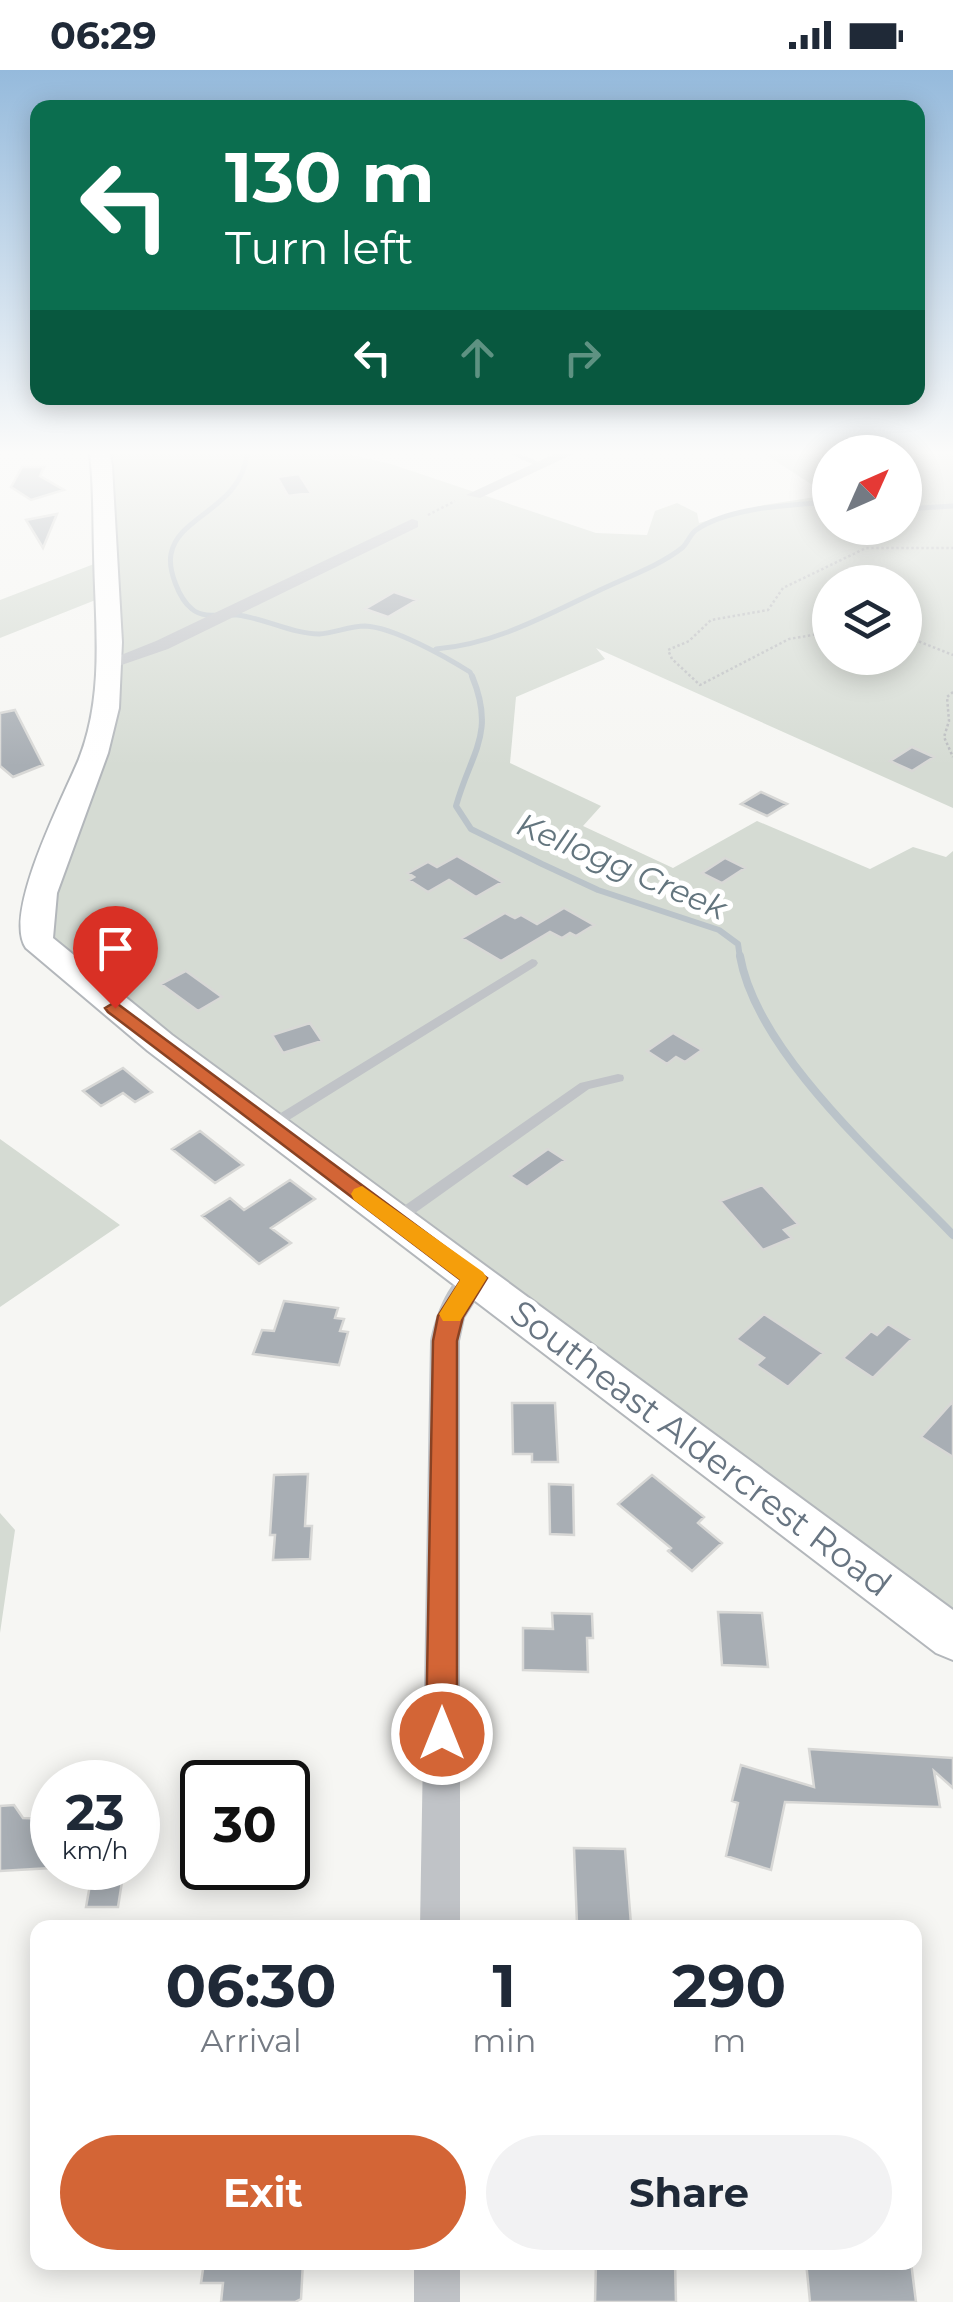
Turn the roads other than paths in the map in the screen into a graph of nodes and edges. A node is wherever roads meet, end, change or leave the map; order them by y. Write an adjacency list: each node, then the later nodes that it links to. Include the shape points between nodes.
1 (107, 558): 3 (street, Southeast Aldercrest Road)
2 (343, 558): 3 (street)
3 (110, 663): 6 (street, Southeast Aldercrest Road, via 102,729 50,870 36,941)
4 (532, 963): 6 (lane)
5 (618, 1078): 7 (lane, via 585,1086)
6 (270, 1126): 7 (street, Southeast Aldercrest Road)
7 (396, 1219): 8 (street, Southeast Aldercrest Road)
8 (474, 1278): 9 (street, Southeast Aldercrest Road); 10 (street, via 450,1316 445,1341)
9 (953, 1638)
10 (440, 1920)
11 (437, 2270): 12 (street)
12 (437, 2302)

